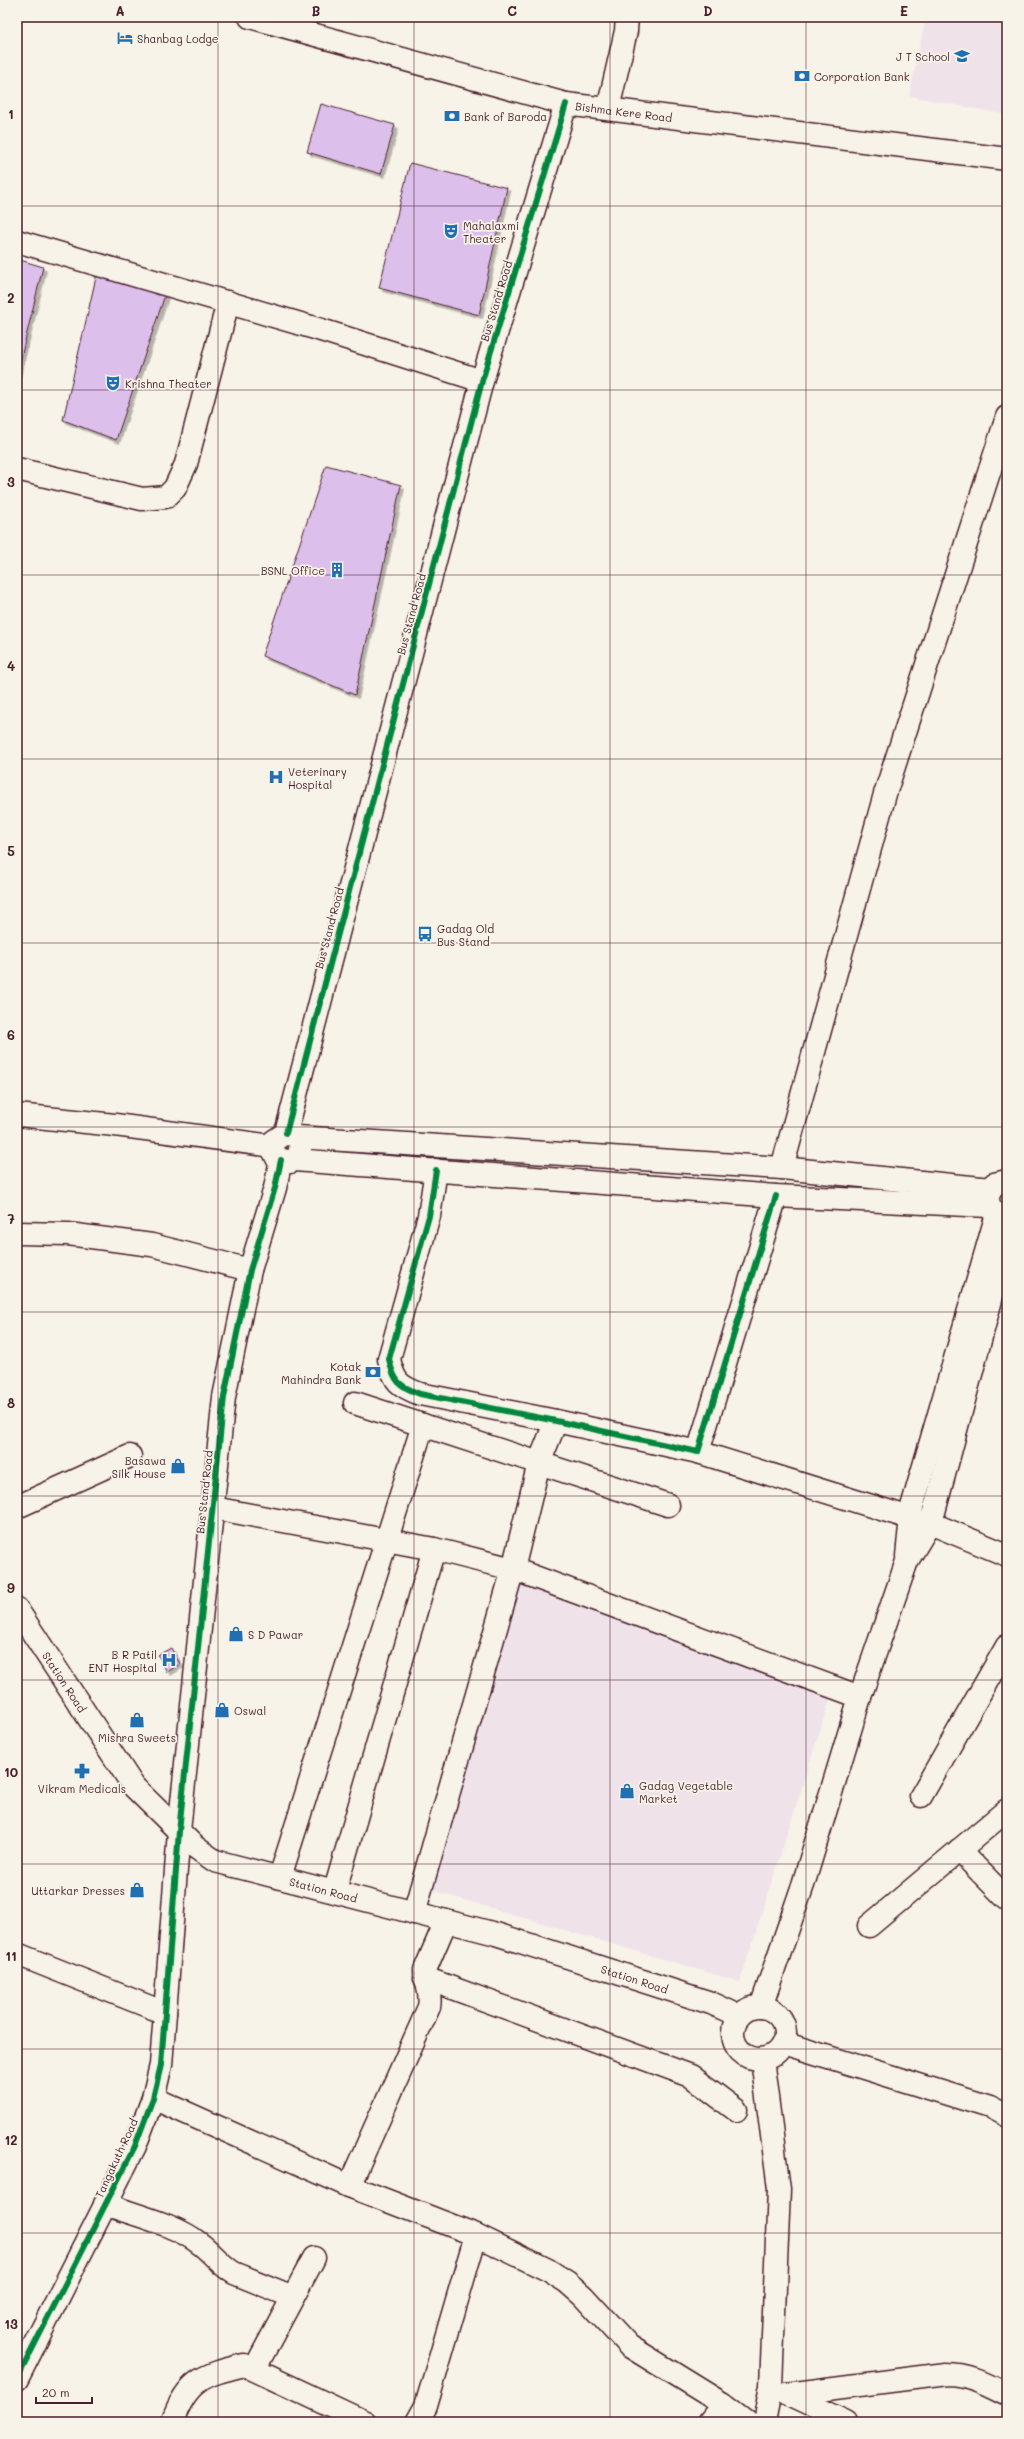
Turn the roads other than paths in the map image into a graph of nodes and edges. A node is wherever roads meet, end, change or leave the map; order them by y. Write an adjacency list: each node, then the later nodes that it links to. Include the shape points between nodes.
1 (250, 17): 3 (street, Bishma Kere Road)
2 (627, 17): 4 (street)
3 (566, 104): 4 (street, Bishma Kere Road); 8 (street, Bus Stand Road)
4 (608, 109): 5 (street, Bishma Kere Road)
5 (1007, 159)
6 (17, 241): 7 (street)
7 (228, 302): 8 (street); 10 (street, via 186,464 175,488 166,497 142,499)
8 (482, 380): 12 (street, Bus Stand Road)
9 (1007, 417): 13 (street, via 885,794)
10 (17, 469)
11 (17, 1115): 12 (street)
12 (286, 1147): 13 (street); 14 (street); 19 (street, Bus Stand Road)
13 (782, 1168): 15 (street)
14 (436, 1170): 16 (street); 21 (street, via 429,1216 389,1359 392,1375 403,1388 420,1394)
15 (1000, 1194): 16 (street); 29 (street)
16 (776, 1196): 23 (street)
17 (17, 1233): 19 (street, via 68,1234 152,1245)
18 (1007, 1240): 29 (street)
19 (250, 1270): 28 (street, Bus Stand Road, via 224,1397)
20 (356, 1403): 22 (street)
21 (556, 1421): 23 (street); 25 (street)
22 (423, 1425): 25 (street); 30 (street)
23 (698, 1452): 29 (street)
24 (130, 1456): 27 (street)
25 (539, 1463): 26 (street); 33 (street)
26 (668, 1505)
27 (17, 1507)
28 (213, 1508): 30 (street); 39 (street, Bus Stand Road)
29 (920, 1521): 32 (street); 36 (street)
30 (386, 1540): 31 (street); 41 (street)
31 (434, 1548): 33 (street); 42 (street)
32 (1007, 1555)
33 (513, 1569): 36 (street); 44 (street)
34 (17, 1609): 39 (street, Station Road, via 134,1787)
35 (1007, 1646): 37 (street)
36 (860, 1697): 49 (street, via 803,1886)
37 (921, 1796)
38 (1007, 1810): 40 (street)
39 (179, 1831): 41 (street, Station Road, via 195,1847 215,1861); 50 (street, Tangakuth Road)
40 (959, 1850): 43 (street); 46 (street)
41 (280, 1877): 42 (street, Station Road)
42 (334, 1890): 44 (street, Station Road)
43 (1007, 1899)
44 (414, 1913): 45 (street, Station Road)
45 (446, 1921): 48 (street, via 428,1959); 51 (street, Station Road, via 711,2003)
46 (869, 1926)
47 (17, 1954): 50 (street)
48 (425, 1978): 55 (street, via 691,2076); 57 (street, via 430,1988 429,2007)
49 (761, 2007): 51 (street, via 753,2008); 52 (street, via 777,2015 783,2024)
50 (166, 2013): 54 (street, Tangakuth Road, via 161,2065)
51 (739, 2016): 53 (street, via 734,2024 734,2042 745,2055)
52 (783, 2043): 53 (street, via 771,2056); 56 (street, via 990,2107)
53 (762, 2059): 64 (street, via 779,2189)
54 (153, 2098): 57 (street); 58 (street, Tangakuth Road, via 135,2146)
55 (736, 2110)
56 (1007, 2116)
57 (349, 2186): 59 (street)
58 (105, 2204): 61 (street, via 184,2233 199,2243 225,2268); 63 (street, Tangakuth Road)
59 (476, 2235): 66 (street, via 567,2282 629,2346); 69 (street, via 426,2406)
60 (314, 2258): 61 (street)
61 (293, 2297): 62 (street)
62 (255, 2368): 67 (street, via 244,2365 203,2378 188,2388); 68 (street)
63 (17, 2380)
64 (779, 2390): 65 (street, via 961,2374); 72 (street); 73 (street)
65 (1007, 2394)
66 (723, 2404): 70 (street); 71 (street)
67 (172, 2422)
68 (365, 2422)
69 (416, 2422)
70 (709, 2422)
71 (747, 2422)
72 (764, 2422)
73 (846, 2422)

